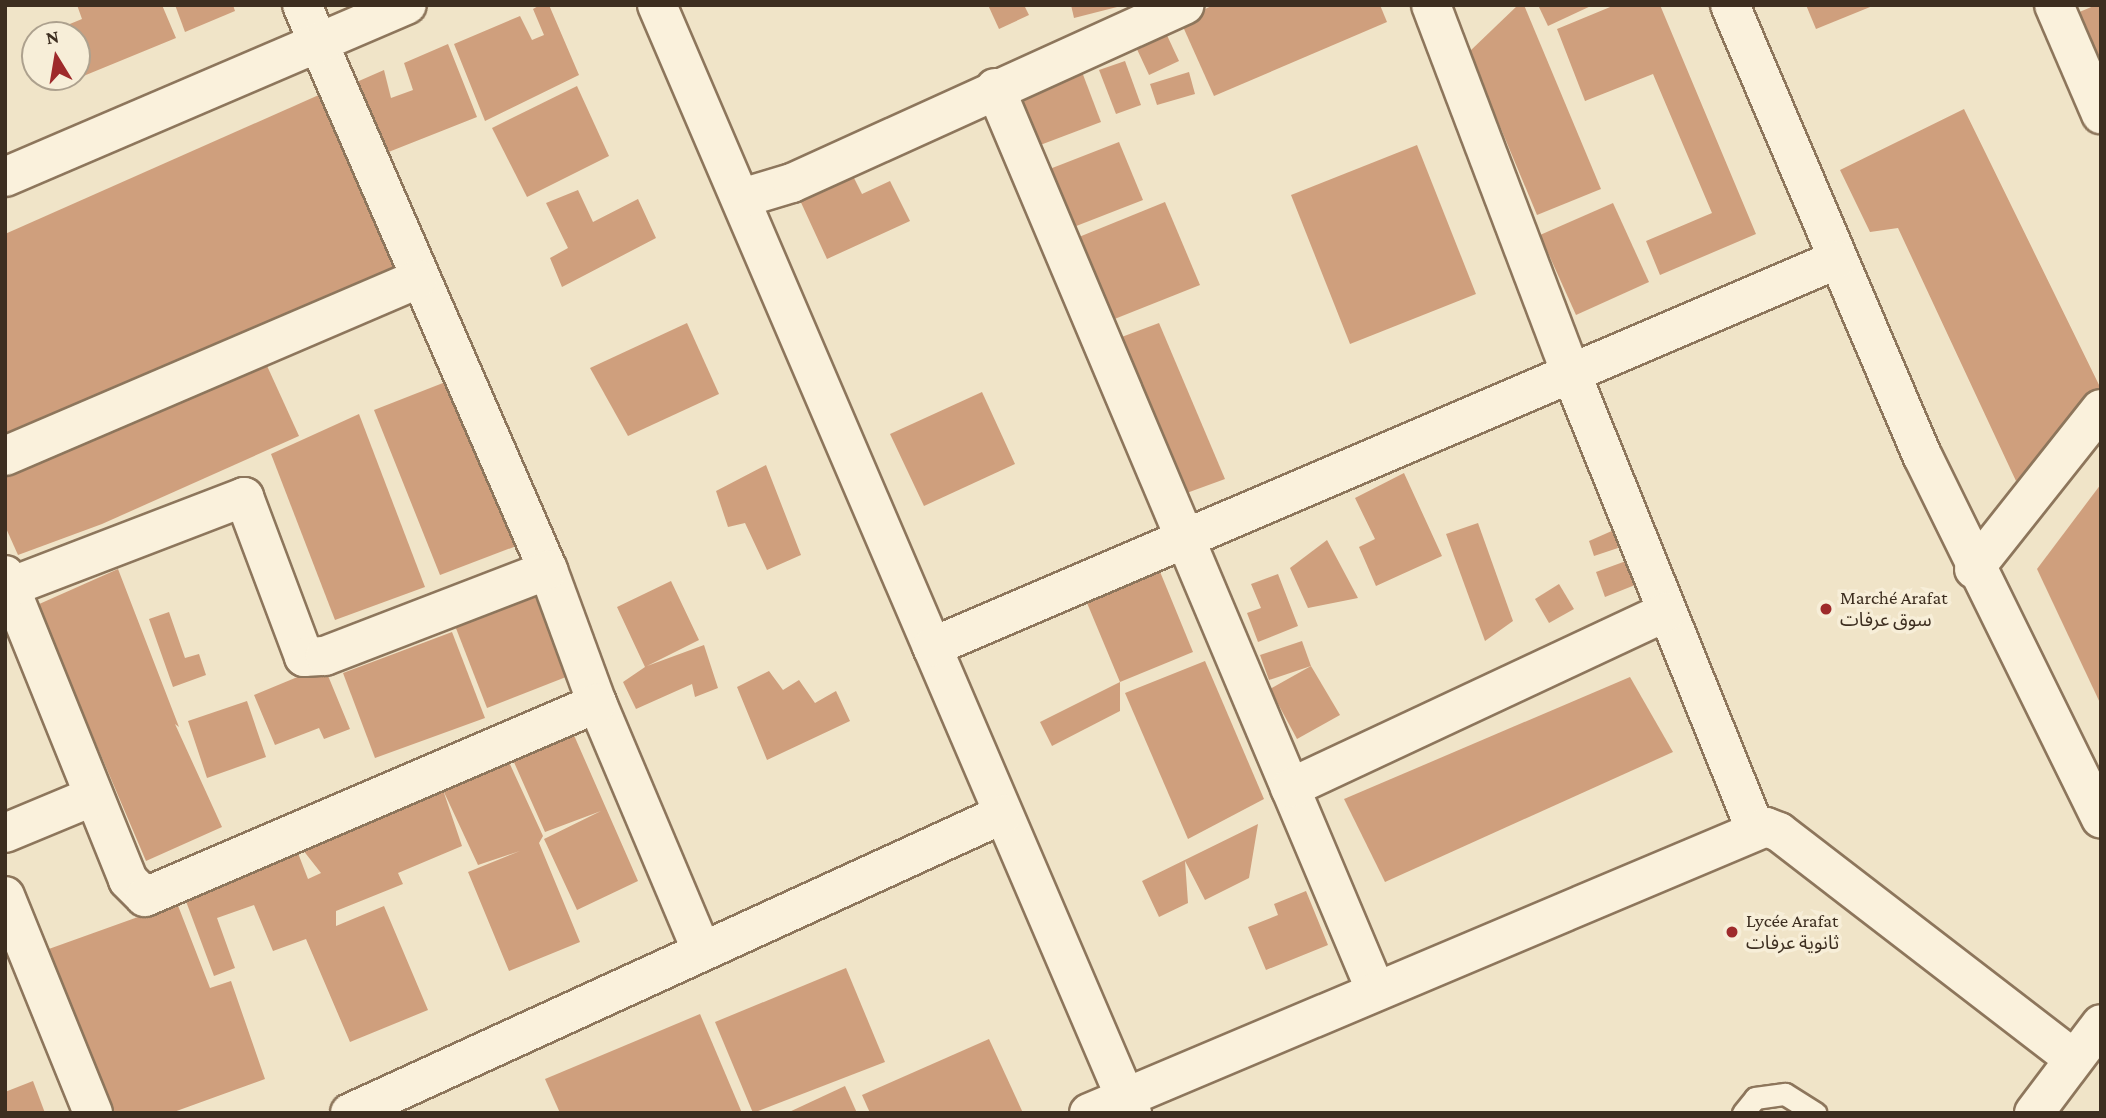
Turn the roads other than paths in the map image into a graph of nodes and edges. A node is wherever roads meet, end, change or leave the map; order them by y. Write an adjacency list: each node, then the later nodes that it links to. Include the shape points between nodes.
1 (302, 5): 8 (street)
2 (407, 5): 8 (street)
3 (657, 5): 12 (street)
4 (1184, 5): 9 (street)
5 (1431, 5): 15 (street)
6 (1730, 5): 13 (street)
7 (2054, 5): 10 (street)
8 (318, 43): 11 (street); 14 (street)
9 (995, 88): 12 (street, via 792,183); 18 (street)
10 (2101, 114)
11 (5, 177)
12 (742, 198): 23 (street)
13 (1836, 260): 15 (street); 19 (street)
14 (418, 279): 17 (street); 20 (street)
15 (1571, 373): 18 (street); 22 (street)
16 (2101, 409): 19 (street)
17 (5, 456)
18 (1185, 539): 23 (street); 25 (street)
19 (1974, 569): 28 (street)
20 (548, 570): 21 (street, via 325,656 304,657 244,497); 24 (street)
21 (11, 602): 26 (street)
22 (1667, 611): 25 (street); 29 (street)
23 (932, 647): 27 (street)
24 (597, 703): 26 (street, via 145,897 128,880); 32 (street)
25 (1290, 788): 33 (street)
26 (94, 796): 30 (street)
27 (1003, 814): 32 (street); 36 (street)
28 (2101, 819)
29 (1755, 828): 33 (street); 35 (street, via 1779,832)
30 (5, 833)
31 (5, 896): 37 (street)
32 (702, 951): 38 (street)
33 (1375, 989): 36 (street)
34 (2101, 1024): 35 (street)
35 (2074, 1059): 42 (street)
36 (1128, 1105): 39 (street)
37 (93, 1113)
38 (350, 1113)
39 (1089, 1113)
40 (1742, 1113): 41 (lane, via 1755,1098 1786,1094)
41 (1816, 1113)
42 (2034, 1113)

